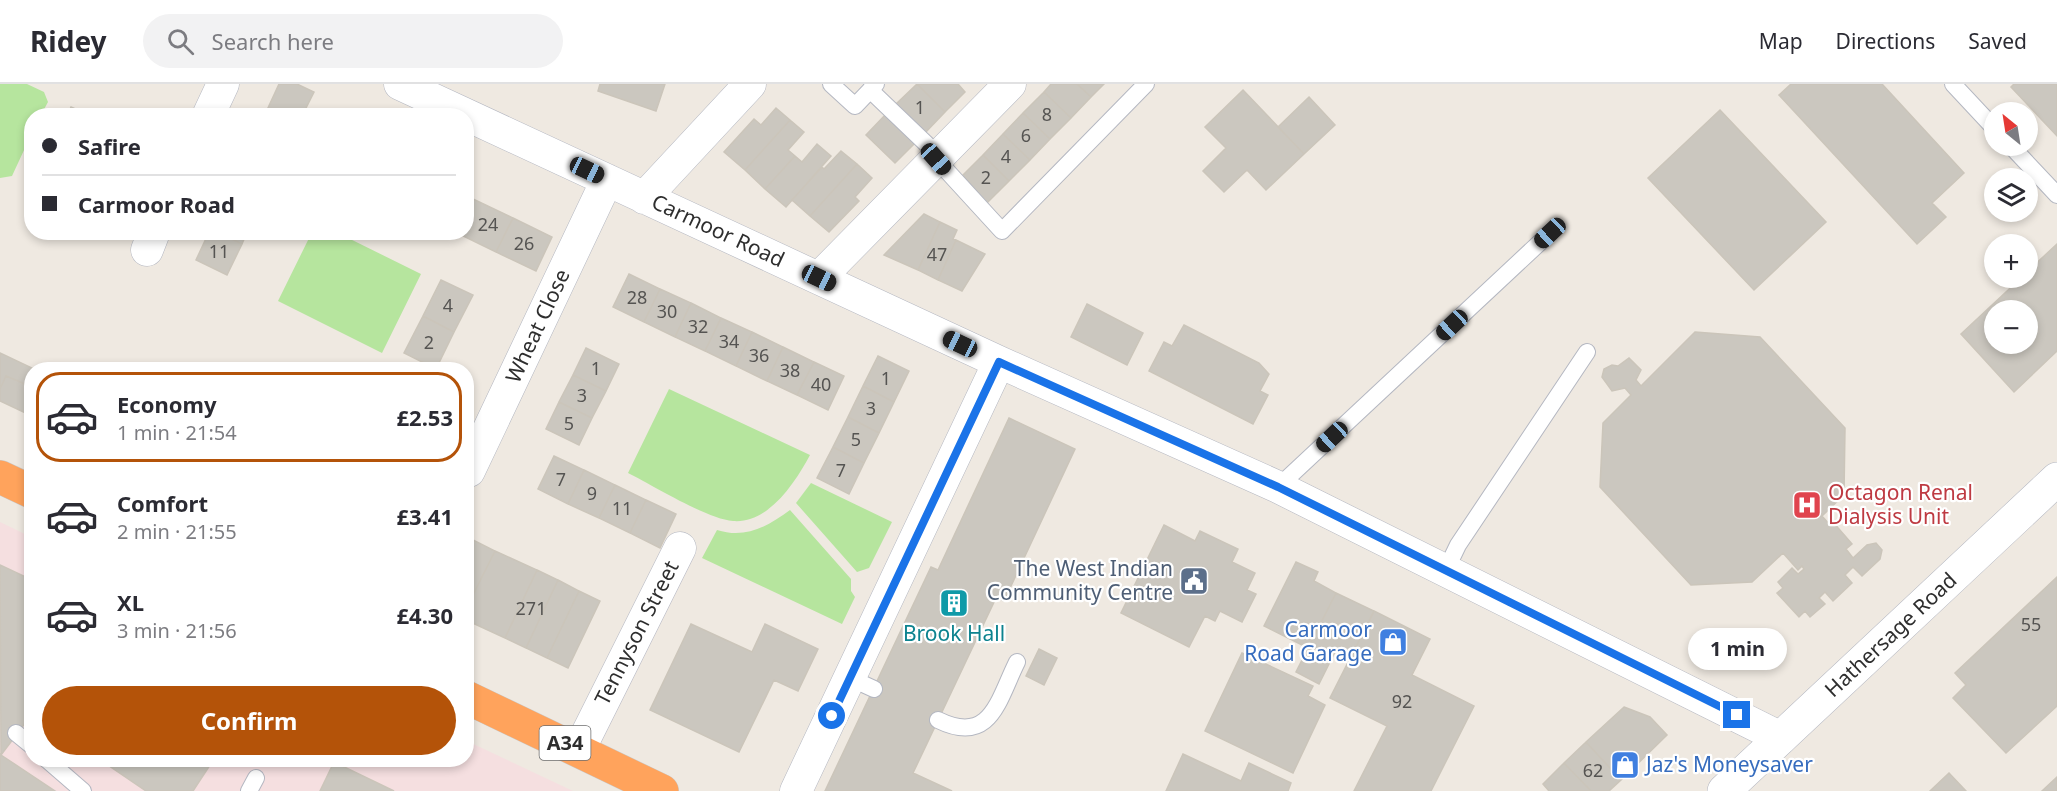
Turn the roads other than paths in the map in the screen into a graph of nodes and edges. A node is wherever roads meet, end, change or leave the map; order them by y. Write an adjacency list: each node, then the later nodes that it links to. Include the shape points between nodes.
1 (223, 84): 9 (street)
2 (400, 84): 10 (street, Carmoor Road)
3 (750, 84): 17 (street)
4 (831, 84): 8 (lane, via 855,105)
5 (1010, 84): 14 (street)
6 (1146, 84): 14 (lane, via 1002,231)
7 (1953, 84): 11 (lane)
8 (873, 87): 14 (lane)
9 (212, 108)
10 (452, 108)
11 (1984, 117)
12 (474, 118): 15 (street, Carmoor Road)
13 (2020, 156): 16 (lane)
14 (937, 157): 19 (street)
15 (607, 180): 17 (street, Carmoor Road); 22 (street, Wheat Close)
16 (2057, 195)
17 (645, 198): 19 (street, Carmoor Road)
18 (1550, 233): 24 (lane)
19 (819, 278): 21 (street, Carmoor Road)
20 (1587, 352): 28 (lane, via 1458,545)
21 (999, 362): 24 (street, Carmoor Road); 39 (street, via 862,683)
22 (474, 460)
23 (0, 477): 25 (highway)
24 (1278, 487): 28 (street, Carmoor Road)
25 (24, 488)
26 (2053, 491): 33 (street, Hathersage Road)
27 (680, 548): 35 (street, Tennyson Street)
28 (1445, 572): 33 (street, Carmoor Road)
29 (1017, 662): 31 (lane, via 990,717 975,727 956,729)
30 (474, 701): 35 (highway, A34)
31 (938, 720)
32 (16, 733): 34 (lane)
33 (1781, 738): 40 (street, Hathersage Road)
34 (24, 740)
35 (579, 750): 38 (highway, A34)
36 (55, 767): 37 (lane)
37 (83, 791)
38 (662, 791)
39 (796, 791)
40 (1724, 791)

